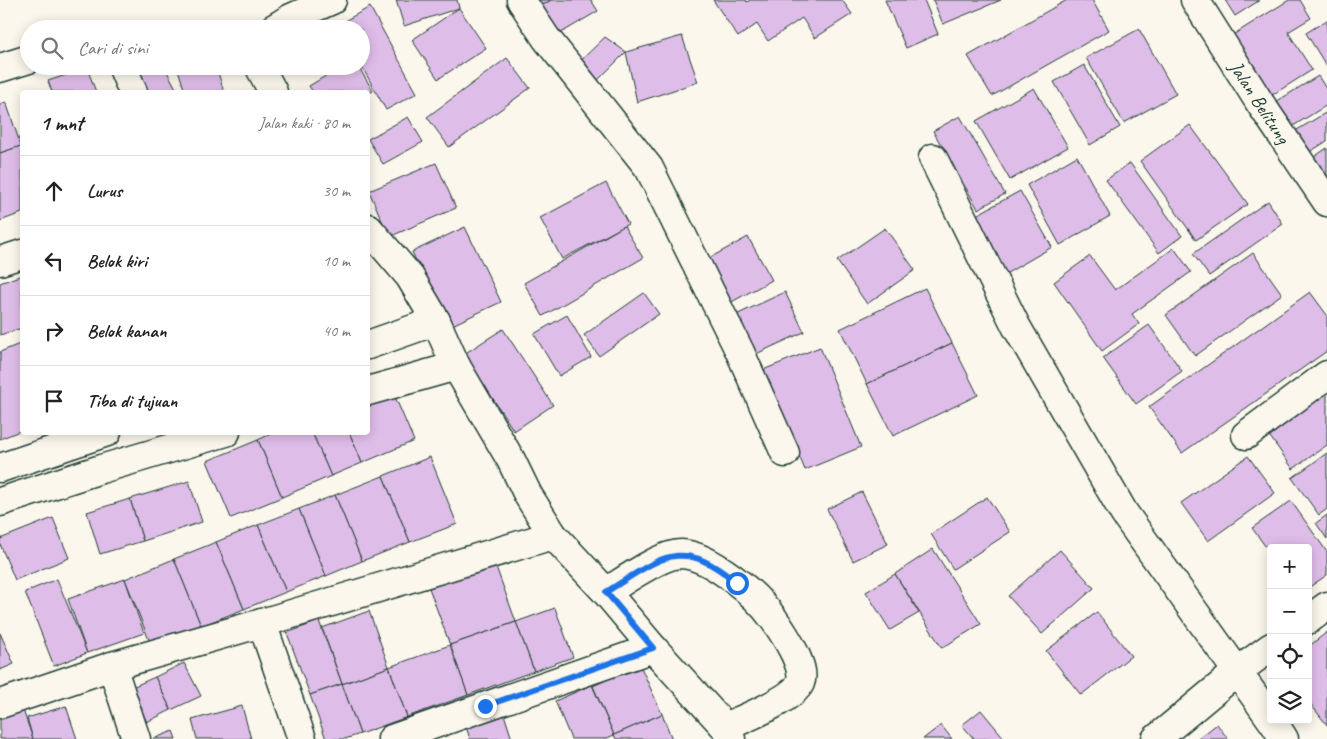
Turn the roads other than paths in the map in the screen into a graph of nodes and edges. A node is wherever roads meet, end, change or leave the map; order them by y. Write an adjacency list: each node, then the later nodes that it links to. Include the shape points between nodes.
1 (332, 0): 4 (street)
2 (521, 0): 24 (street, via 546,38 648,168 740,352)
3 (1195, 0): 12 (street, Jalan Belitung)
4 (288, 20)
5 (20, 62): 6 (street)
6 (0, 68)
7 (126, 75): 9 (street)
8 (263, 75): 10 (street)
9 (132, 90)
10 (272, 90)
11 (932, 158): 36 (street, via 1016,326 1124,513)
12 (1327, 202)
13 (370, 230): 16 (street, via 410,277)
14 (20, 255): 15 (street)
15 (0, 261)
16 (436, 322): 17 (street); 18 (street)
17 (370, 344)
18 (456, 366): 20 (street); 28 (street)
19 (1327, 375): 23 (street)
20 (370, 390)
21 (99, 435): 25 (street); 26 (street)
22 (216, 435): 26 (street)
23 (1246, 435)
24 (785, 452)
25 (0, 468)
26 (101, 469): 27 (street)
27 (0, 502)
28 (553, 535): 29 (street); 32 (street)
29 (606, 592): 33 (street); 40 (street, via 666,558 689,556 728,575 772,617 799,663 801,682 795,691)
30 (1327, 606): 31 (street)
31 (1312, 617)
32 (262, 623): 35 (street); 42 (street)
33 (653, 648): 40 (street); 43 (street)
34 (1267, 650): 36 (street)
35 (112, 666): 37 (street); 41 (street)
36 (1238, 671): 38 (street); 44 (street)
37 (0, 704)
38 (1267, 714)
39 (1274, 724): 45 (street)
40 (728, 733)
41 (136, 739)
42 (302, 739)
43 (392, 739)
44 (1156, 739)
45 (1284, 739)

